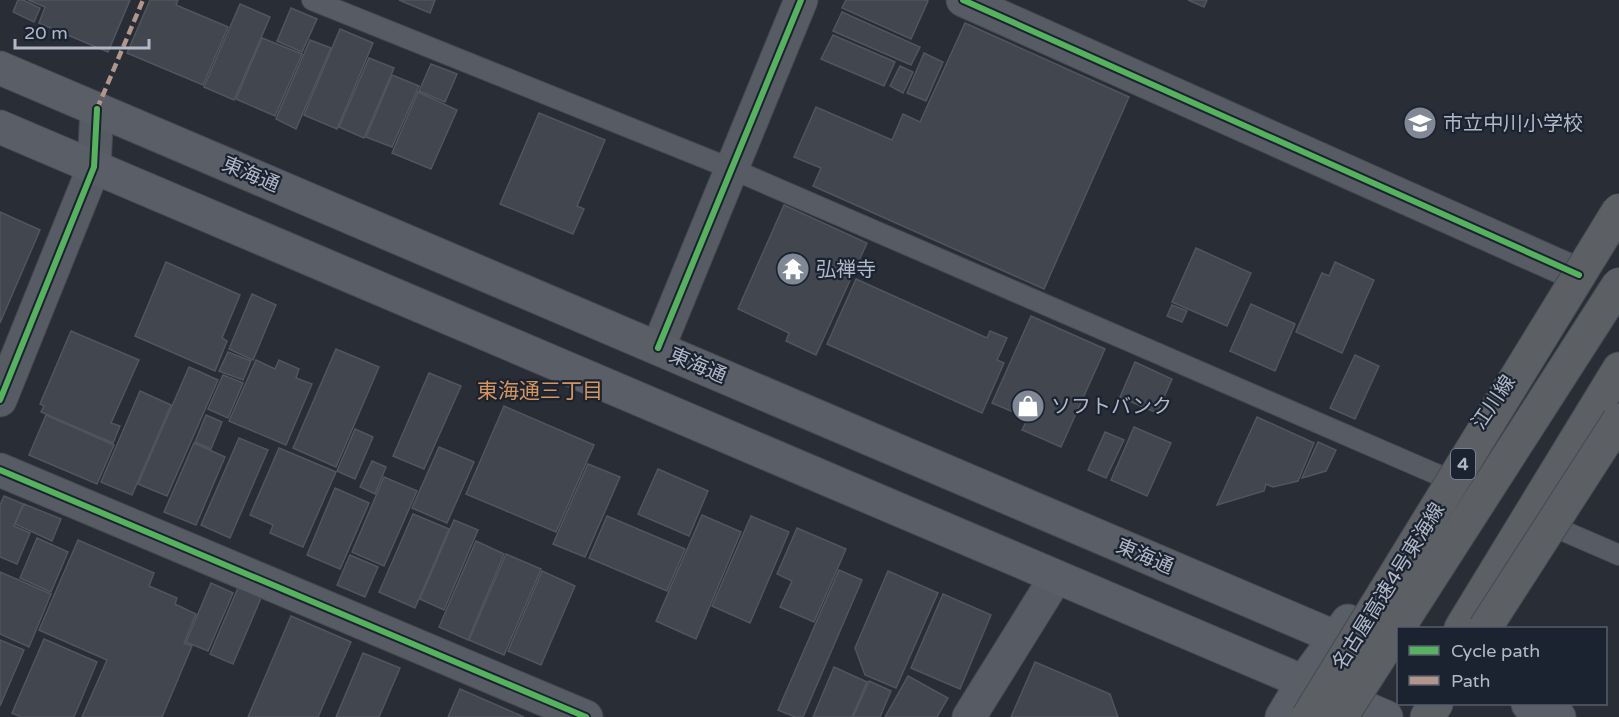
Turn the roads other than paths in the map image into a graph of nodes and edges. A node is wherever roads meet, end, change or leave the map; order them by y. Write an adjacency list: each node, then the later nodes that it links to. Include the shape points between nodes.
1 (312, 0): 8 (lane)
2 (801, 0): 8 (street)
3 (963, 0): 11 (street)
4 (0, 68): 5 (main road, 東海通)
5 (97, 109): 7 (street); 13 (main road, 東海通)
6 (0, 128): 7 (main road)
7 (94, 167): 15 (street); 22 (main road)
8 (732, 169): 13 (street); 19 (lane)
9 (1619, 204): 11 (main road, 江川線)
10 (1619, 210): 35 (highway, 名古屋高速4号東海線 / 4, bridge)
11 (1579, 275): 19 (main road, 江川線)
12 (1619, 284): 23 (highway, bridge)
13 (658, 348): 28 (main road, 東海通)
14 (1619, 369): 24 (highway)
15 (0, 400)
16 (1619, 420): 25 (highway, bridge)
17 (1619, 448): 20 (main road)
18 (0, 470): 32 (street)
19 (1443, 477): 28 (main road, 江川線)
20 (1566, 532): 21 (lane); 26 (main road)
21 (1619, 555)
22 (1056, 576): 30 (main road); 33 (street)
23 (1399, 627)
24 (1462, 627)
25 (1486, 627)
26 (1499, 627)
27 (1397, 630): 36 (highway, bridge)
28 (1337, 638): 29 (main road, 東海通); 30 (main road, 江川線)
29 (1397, 657)
30 (1303, 682): 34 (main road, 江川線); 37 (main road)
31 (1530, 705): 38 (main road)
32 (586, 717)
33 (969, 717)
34 (1282, 717)
35 (1308, 717)
36 (1341, 717)
37 (1386, 717)
38 (1559, 717)

